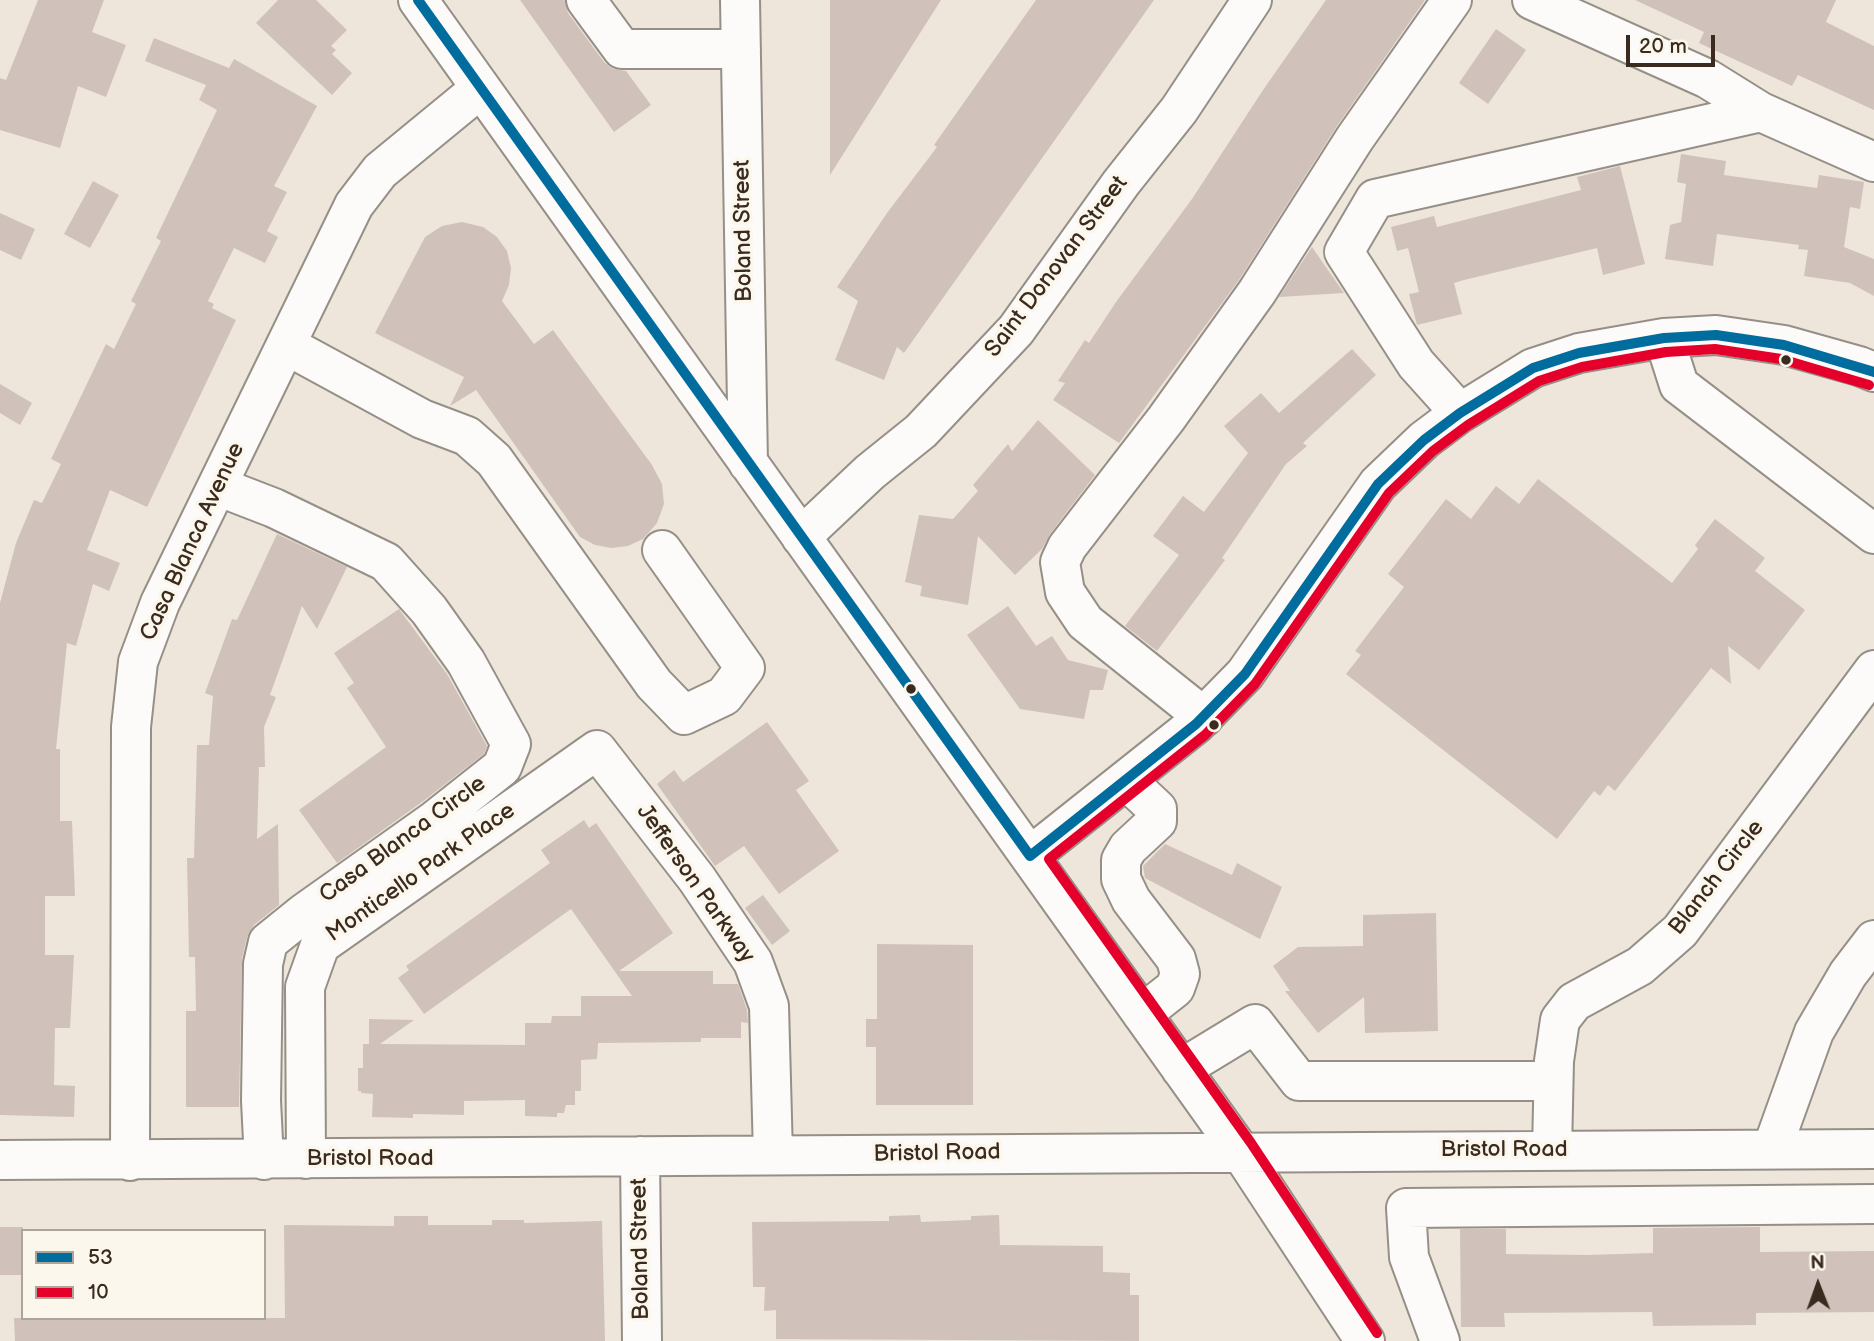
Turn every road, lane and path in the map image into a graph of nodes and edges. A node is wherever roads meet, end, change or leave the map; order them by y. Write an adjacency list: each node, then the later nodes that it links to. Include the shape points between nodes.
1 (418, 0): 8 (street)
2 (586, 0): 7 (street, via 622,49)
3 (740, 0): 7 (street, Boland Street)
4 (1252, 0): 18 (street, Saint Donovan Street, via 1179,110 1016,330 921,431)
5 (1452, 0): 21 (street, via 1355,138 1257,292 1060,562 1065,592 1085,622)
6 (1532, 0): 9 (street, via 1708,79)
7 (741, 49): 15 (street, Boland Street)
8 (481, 88): 12 (street, Casa Blanca Avenue, via 380,171 354,205); 15 (street)
9 (1760, 112): 10 (street); 14 (street, via 1375,199 1344,252 1416,364)
10 (1874, 162)
11 (1664, 338): 13 (street, via 1716,335 1784,345); 14 (street, via 1579,353 1533,368); 17 (street, via 1679,385)
12 (286, 345): 16 (street, Casa Blanca Avenue); 19 (street, via 422,419 467,436 495,460 654,684 684,715 724,696 745,668)
13 (1874, 372)
14 (1460, 413): 21 (street, via 1378,484 1245,674)
15 (748, 463): 18 (street)
16 (217, 486): 37 (street, Casa Blanca Circle, via 386,562 429,610 466,662 511,744 502,767 268,942 263,964); 38 (street, Casa Blanca Avenue, via 160,603 138,662 131,727)
17 (1874, 534)
18 (801, 537): 24 (street)
19 (662, 551)
20 (1874, 670): 28 (street, Blanch Circle, via 1680,931 1640,966 1574,1002 1560,1020)
21 (1204, 717): 23 (street)
22 (597, 750): 33 (street, Jefferson Parkway, via 697,879 753,962 769,1006); 35 (street, Monticello Park Place, via 320,945 305,987)
23 (1126, 780): 24 (street); 26 (street, via 1157,809 1157,821 1128,848 1121,860 1121,879 1131,900 1176,959 1180,974 1175,988)
24 (1030, 856): 26 (street)
25 (1874, 940): 29 (street, via 1814,1032)
26 (1143, 1014): 27 (street)
27 (1181, 1069): 28 (street, via 1255,1024 1299,1081); 32 (street)
28 (1553, 1080): 31 (street, Blanch Circle)
29 (1772, 1149): 30 (street, Bristol Road); 31 (street, Bristol Road)
30 (1874, 1149)
31 (1552, 1150): 32 (street, Bristol Road)
32 (1240, 1151): 33 (street, Bristol Road); 41 (street)
33 (773, 1155): 34 (street, Bristol Road)
34 (640, 1156): 35 (street, Bristol Road); 40 (street, Boland Street)
35 (306, 1159): 37 (street, Bristol Road)
36 (0, 1160): 38 (street, Bristol Road)
37 (264, 1160): 38 (street, Bristol Road)
38 (130, 1161)
39 (1874, 1204): 42 (street, via 1406,1208 1409,1257)
40 (642, 1341)
41 (1365, 1341)
42 (1440, 1341)

